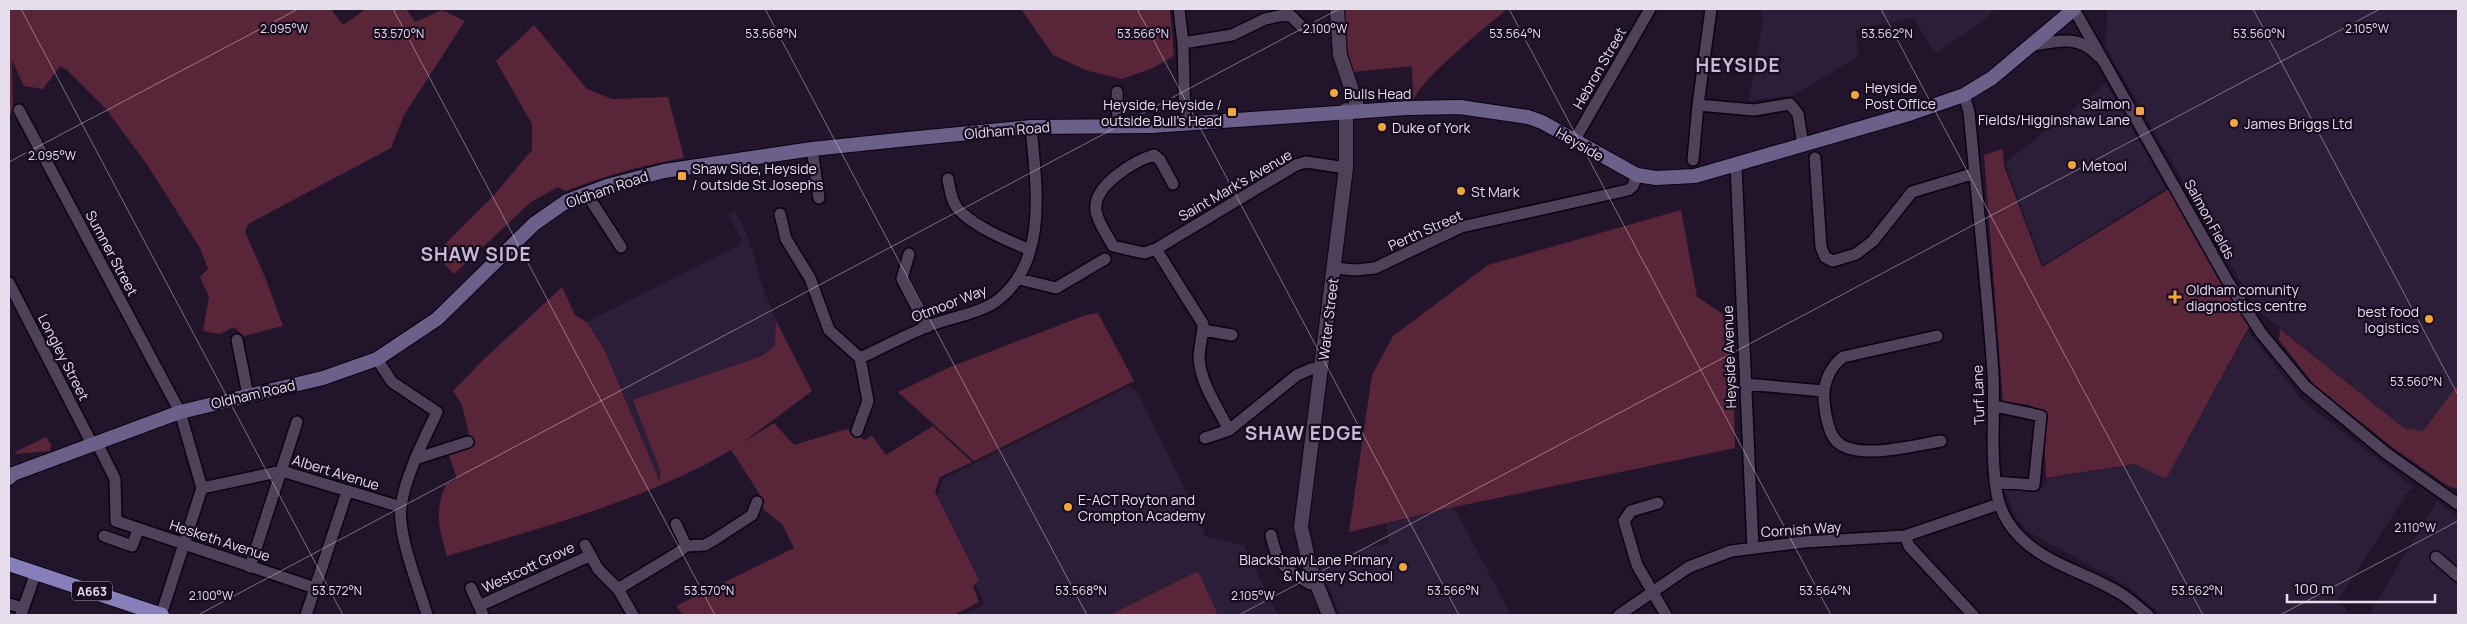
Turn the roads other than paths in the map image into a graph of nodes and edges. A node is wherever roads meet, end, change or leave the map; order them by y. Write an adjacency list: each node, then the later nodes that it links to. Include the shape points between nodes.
1 (1179, 9): 10 (street)
2 (1337, 9): 17 (street, Water Street, via 1340,55 1356,102)
3 (1650, 9): 21 (street, Hebron Street)
4 (1711, 9): 15 (street)
5 (2074, 9): 9 (street, Salmon Fields); 11 (main road, Heyside)
6 (2087, 9): 9 (street, Salmon Fields)
7 (1290, 11): 8 (street); 10 (street, via 1264,19 1232,35)
8 (1302, 27)
9 (2094, 41): 12 (street, Salmon Fields)
10 (1183, 43): 18 (street)
11 (2030, 46): 12 (street, Salmon Fields, via 2062,39 2080,42 2094,52); 14 (main road, Heyside, via 1992,78)
12 (2110, 71): 72 (street, Salmon Fields, via 2227,280 2261,333 2305,386 2386,453)
13 (1117, 92): 19 (street)
14 (1964, 95): 22 (main road, Heyside); 28 (street, Turf Lane, via 1969,112)
15 (1698, 105): 22 (street, via 1754,110 1790,104 1798,114); 25 (street)
16 (19, 110): 55 (street, Sumner Street)
17 (1351, 110): 18 (main road, Heyside); 21 (main road, Heyside, via 1460,107 1496,112 1542,122); 27 (street, Water Street)
18 (1185, 124): 19 (main road, Oldham Road)
19 (1118, 126): 20 (main road, Oldham Road)
20 (1031, 127): 23 (main road, Oldham Road); 37 (street, Otmoor Way, via 1036,215)
21 (1574, 141): 29 (main road, Heyside)
22 (1803, 145): 26 (main road, Heyside)
23 (812, 149): 32 (main road, Oldham Road, via 664,171); 33 (street)
24 (1815, 158): 28 (street, via 1821,247 1833,261 1866,248 1912,192)
25 (1693, 160)
26 (1736, 166): 29 (main road, Heyside, via 1678,178); 51 (street, Heyside Avenue)
27 (1346, 168): 36 (street, Saint Mark's Avenue, via 1306,162 1296,165); 40 (street, Water Street)
28 (1975, 173): 54 (street, Turf Lane)
29 (1637, 175): 40 (street, Perth Street, via 1628,190 1462,227 1375,268)
30 (948, 179): 37 (street, via 959,212)
31 (1173, 184): 36 (street, Saint Mark's Avenue, via 1154,155 1109,181 1096,204 1098,217 1113,246 1144,253)
32 (586, 193): 35 (street); 49 (main road, Oldham Road, via 541,218 437,319)
33 (819, 198)
34 (780, 214): 48 (street, via 786,240 810,278 829,330)
35 (621, 247)
36 (1156, 248): 44 (street)
37 (1030, 250): 41 (street, Otmoor Way)
38 (909, 254): 43 (street, via 902,279)
39 (1105, 260): 41 (street, via 1056,288)
40 (1334, 268): 50 (street, Water Street)
41 (1019, 279): 43 (street, Otmoor Way, via 997,301)
42 (9, 283): 62 (street, Longley Street)
43 (927, 327): 48 (street, Otmoor Way)
44 (1203, 327): 45 (street); 57 (street, via 1199,358 1201,371)
45 (1232, 335)
46 (1937, 336): 52 (street, via 1843,357 1833,364)
47 (237, 340): 53 (street)
48 (860, 358): 58 (street, via 868,401)
49 (377, 359): 53 (main road, Oldham Road, via 322,378); 63 (street, via 392,382 437,412)
50 (1322, 367): 57 (street, via 1297,375); 89 (street, Water Street, via 1301,527)
51 (1745, 384): 52 (street); 82 (street, Heyside Avenue)
52 (1824, 391): 61 (street, via 1832,434 1846,448 1866,451)
53 (248, 395): 55 (main road, Oldham Road)
54 (1995, 406): 66 (street, Turf Lane); 66 (street, via 2041,416 2034,485)
55 (180, 412): 62 (main road, Oldham Road); 67 (street, Sumner Street)
56 (297, 422): 64 (street)
57 (1229, 430): 59 (street)
58 (857, 431)
59 (1205, 438)
60 (468, 442): 63 (street)
61 (1941, 442)
62 (94, 444): 65 (main road, Oldham Road); 74 (street, Longley Street, via 115,479)
63 (415, 459): 73 (street)
64 (282, 470): 67 (street, Albert Avenue); 68 (street, Albert Avenue); 86 (street)
65 (10, 475)
66 (1995, 482): 71 (street, Turf Lane)
67 (202, 488): 80 (street)
68 (347, 492): 73 (street, Albert Avenue); 90 (street)
69 (756, 502): 81 (street, via 752,515 714,540 704,545)
70 (1658, 503): 93 (street, via 1631,511 1624,521 1636,566)
71 (1999, 504): 79 (street, Cornish Way); 105 (street, Turf Lane, via 2019,536 2034,549 2059,566 2118,592)
72 (2458, 504)
73 (401, 507): 99 (street, via 407,548)
74 (116, 521): 76 (street, Hesketh Avenue)
75 (676, 524): 81 (street)
76 (138, 530): 78 (street, via 132,546); 80 (street, Hesketh Avenue)
77 (1271, 535): 89 (street, via 1280,563 1310,584)
78 (104, 536)
79 (1905, 536): 82 (street, Cornish Way); 104 (street, via 1909,546)
80 (184, 544): 86 (street, Hesketh Avenue); 97 (street)
81 (686, 546): 92 (street)
82 (1753, 548): 93 (street, Cornish Way, via 1689,567)
83 (2436, 557): 88 (street)
84 (9, 559): 85 (main road, A663)
85 (15, 566): 87 (main road, A663)
86 (250, 567): 90 (street, Hesketh Avenue)
87 (36, 572): 96 (street); 97 (main road, A663)
88 (2458, 576)
89 (1316, 584): 101 (street, Water Street)
90 (315, 588): 98 (street)
91 (470, 588): 95 (street, Westcott Grove)
92 (618, 588): 95 (street, Westcott Grove, via 598,568 587,550); 100 (street)
93 (1653, 590): 102 (street, Cornish Way); 103 (street)
94 (9, 604): 96 (street)
95 (481, 610)
96 (22, 612)
97 (160, 613)
98 (306, 615)
99 (428, 615)
100 (633, 615)
101 (1329, 615)
102 (1618, 615)
103 (1666, 615)
104 (1973, 615)
105 (2148, 615)

